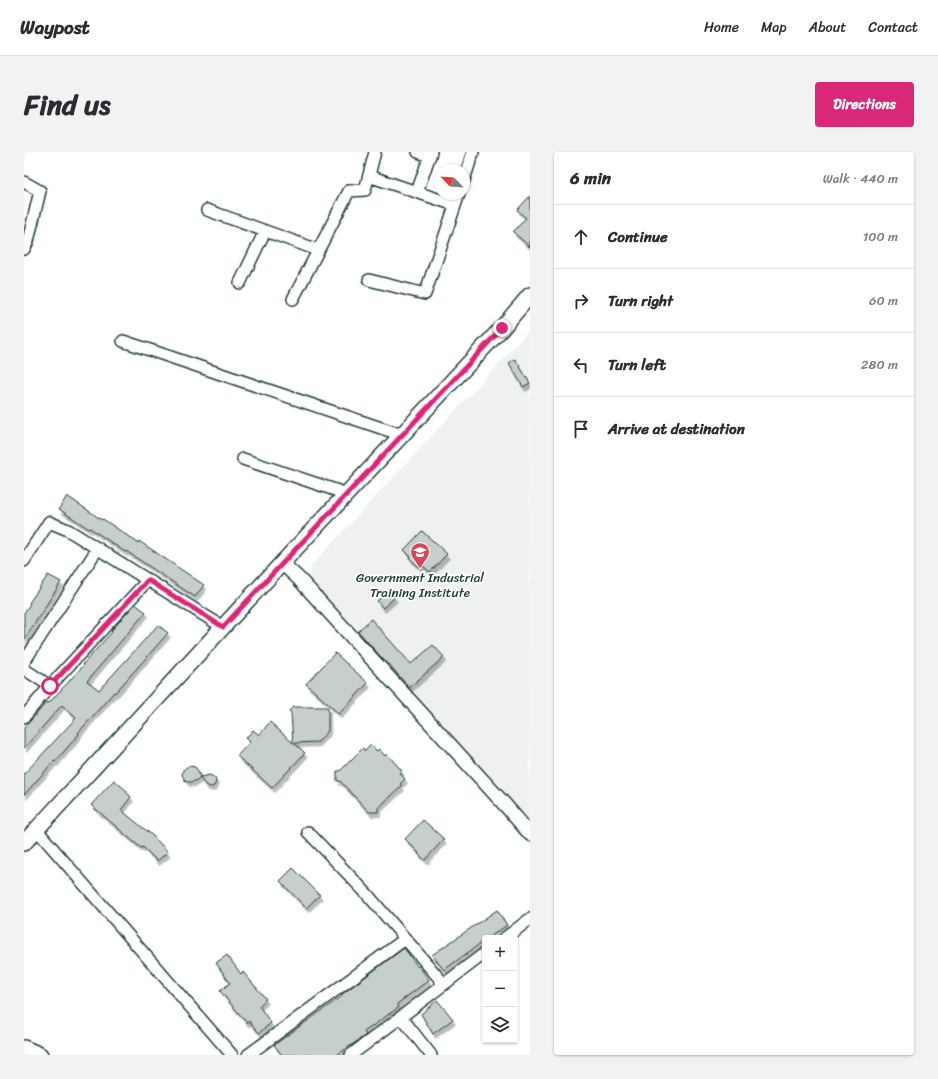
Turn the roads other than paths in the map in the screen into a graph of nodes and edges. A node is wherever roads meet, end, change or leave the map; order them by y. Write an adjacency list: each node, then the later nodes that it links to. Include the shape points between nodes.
1 (375, 152): 6 (street)
2 (418, 152): 4 (street)
3 (471, 153): 5 (street)
4 (431, 154): 8 (street)
5 (468, 164)
6 (369, 176): 8 (street); 14 (street, via 365,190 349,191)
7 (24, 182): 13 (street, via 40,191)
8 (417, 192): 10 (street)
9 (457, 200): 10 (street)
10 (455, 205): 15 (street, via 425,294)
11 (207, 210): 12 (street)
12 (264, 231): 14 (street); 16 (street)
13 (24, 249)
14 (318, 250): 18 (street)
15 (369, 280)
16 (240, 283)
17 (530, 295): 20 (main road)
18 (294, 299)
19 (123, 342): 20 (street)
20 (402, 435): 22 (main road)
21 (243, 458): 22 (street)
22 (347, 494): 25 (main road)
23 (98, 548): 24 (street, via 49,522); 26 (street); 28 (street)
24 (24, 560)
25 (282, 563): 27 (main road); 34 (street)
26 (148, 580): 27 (street); 30 (street)
27 (223, 627): 32 (main road)
28 (24, 662)
29 (24, 669): 30 (street)
30 (50, 686): 31 (street)
31 (24, 717)
32 (36, 829): 35 (main road); 44 (street)
33 (308, 832): 38 (street)
34 (530, 834)
35 (24, 843)
36 (530, 919): 37 (street)
37 (509, 935)
38 (405, 938): 40 (street); 45 (street)
39 (482, 955): 40 (street)
40 (444, 984): 41 (street)
41 (401, 1017): 46 (street); 47 (street)
42 (24, 1048): 43 (main road)
43 (40, 1055)
44 (232, 1055)
45 (248, 1055)
46 (350, 1055)
47 (431, 1055)

